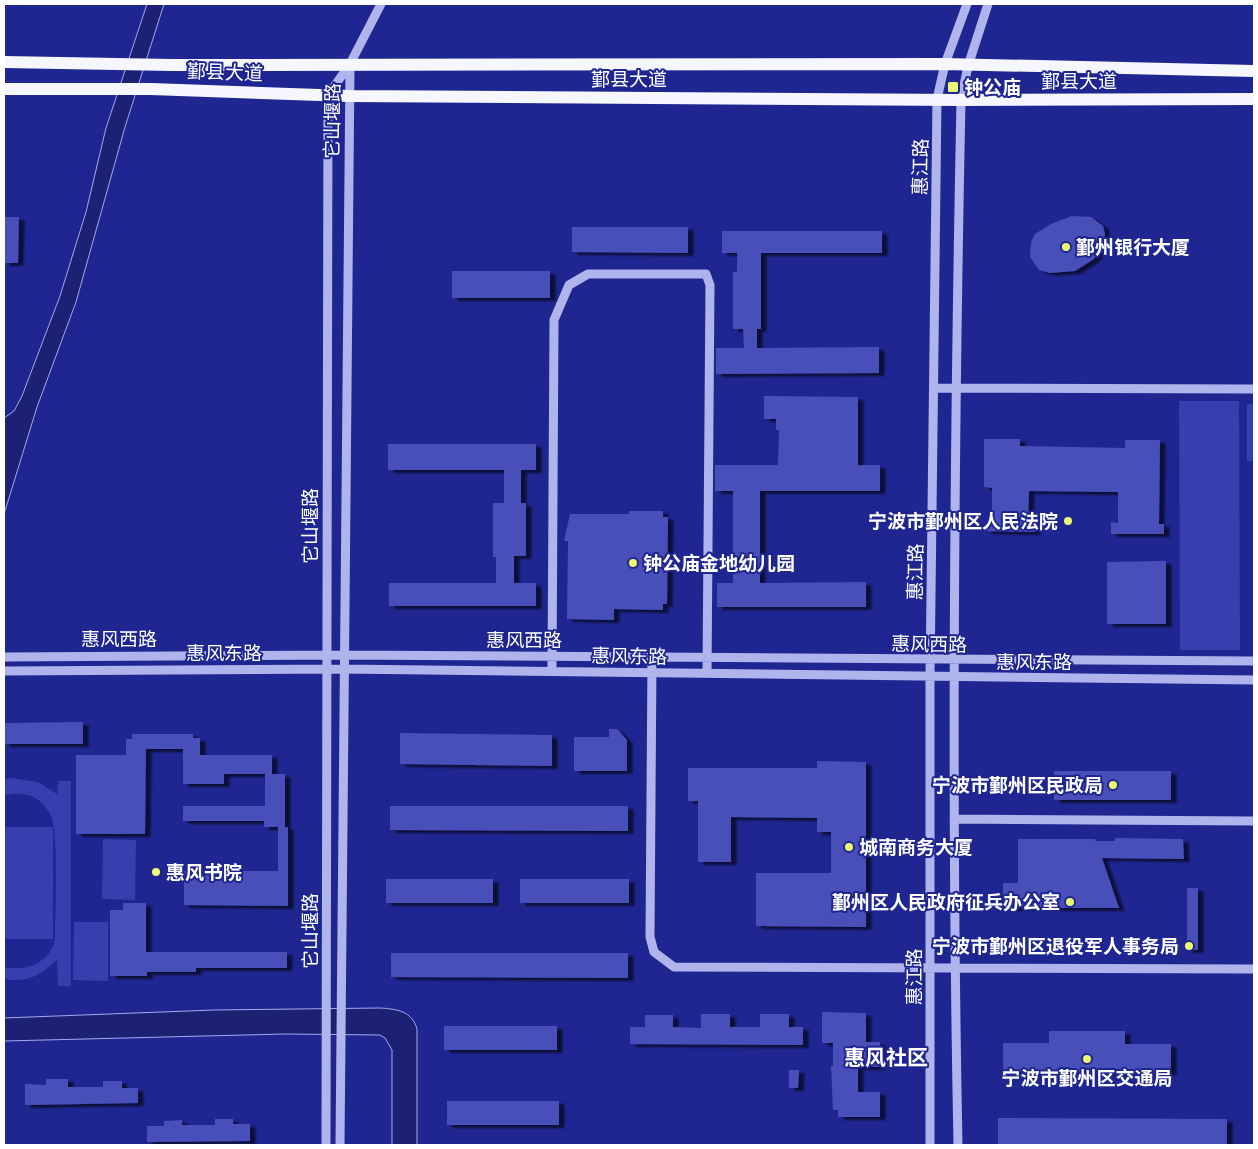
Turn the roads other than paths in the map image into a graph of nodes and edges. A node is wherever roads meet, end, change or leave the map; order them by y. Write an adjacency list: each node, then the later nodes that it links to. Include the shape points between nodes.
1 (381, 4): 5 (street)
2 (967, 4): 6 (street, 惠江路)
3 (988, 4): 7 (street, 惠江路)
4 (4, 62): 5 (main road, 鄞县大道)
5 (350, 64): 6 (main road, 鄞县大道); 10 (street, 它山堰路); 11 (street, 它山堰路)
6 (945, 64): 7 (main road, 鄞县大道); 12 (street, 惠江路)
7 (968, 66): 8 (main road, 鄞县大道); 14 (street, 惠江路)
8 (1254, 71)
9 (4, 89): 10 (main road, 鄞县大道, via 98,88)
10 (328, 95): 11 (main road, 鄞县大道); 18 (street, 它山堰路)
11 (348, 96): 12 (main road, 鄞县大道); 19 (street, 它山堰路)
12 (937, 99): 14 (main road, 鄞县大道); 15 (street, 惠江路)
13 (1254, 99): 14 (main road, 鄞县大道)
14 (961, 100): 16 (street, 惠江路)
15 (934, 388): 16 (street); 24 (street, 惠江路)
16 (955, 388): 17 (street); 25 (street, 惠江路)
17 (1254, 389)
18 (325, 655): 19 (street, 惠风西路); 20 (street, 惠风西路); 27 (street, 它山堰路)
19 (344, 655): 21 (street, 惠风西路); 28 (street, 它山堰路)
20 (4, 657)
21 (552, 657): 22 (street, 惠风西路); 23 (street, via 554,320 569,286 588,274 706,274 710,285); 30 (street)
22 (652, 657): 23 (street, 惠风西路); 31 (street)
23 (707, 658): 24 (street, 惠风西路); 32 (street)
24 (931, 660): 25 (street, 惠风西路); 33 (street, 惠江路)
25 (954, 660): 26 (street, 惠风西路); 34 (street, 惠江路)
26 (1254, 660)
27 (326, 669): 28 (street, 惠风东路); 29 (street, 惠风东路); 41 (street, 它山堰路)
28 (343, 669): 30 (street, 惠风东路); 42 (street, 它山堰路)
29 (4, 671)
30 (552, 671): 31 (street, 惠风东路)
31 (653, 672): 32 (street, 惠风东路); 38 (street, via 649,923 654,952 674,967)
32 (707, 673): 33 (street, 惠风东路)
33 (930, 678): 34 (street, 惠风东路); 38 (street, 惠江路)
34 (954, 678): 35 (street, 惠风东路); 36 (street, 惠江路)
35 (1254, 680)
36 (954, 819): 37 (street); 39 (street, 惠江路)
37 (1254, 821)
38 (930, 968): 39 (street); 43 (street, 惠江路)
39 (954, 968): 40 (street); 44 (street, 惠江路)
40 (1254, 969)
41 (326, 1145)
42 (340, 1145)
43 (930, 1145)
44 (958, 1145)

